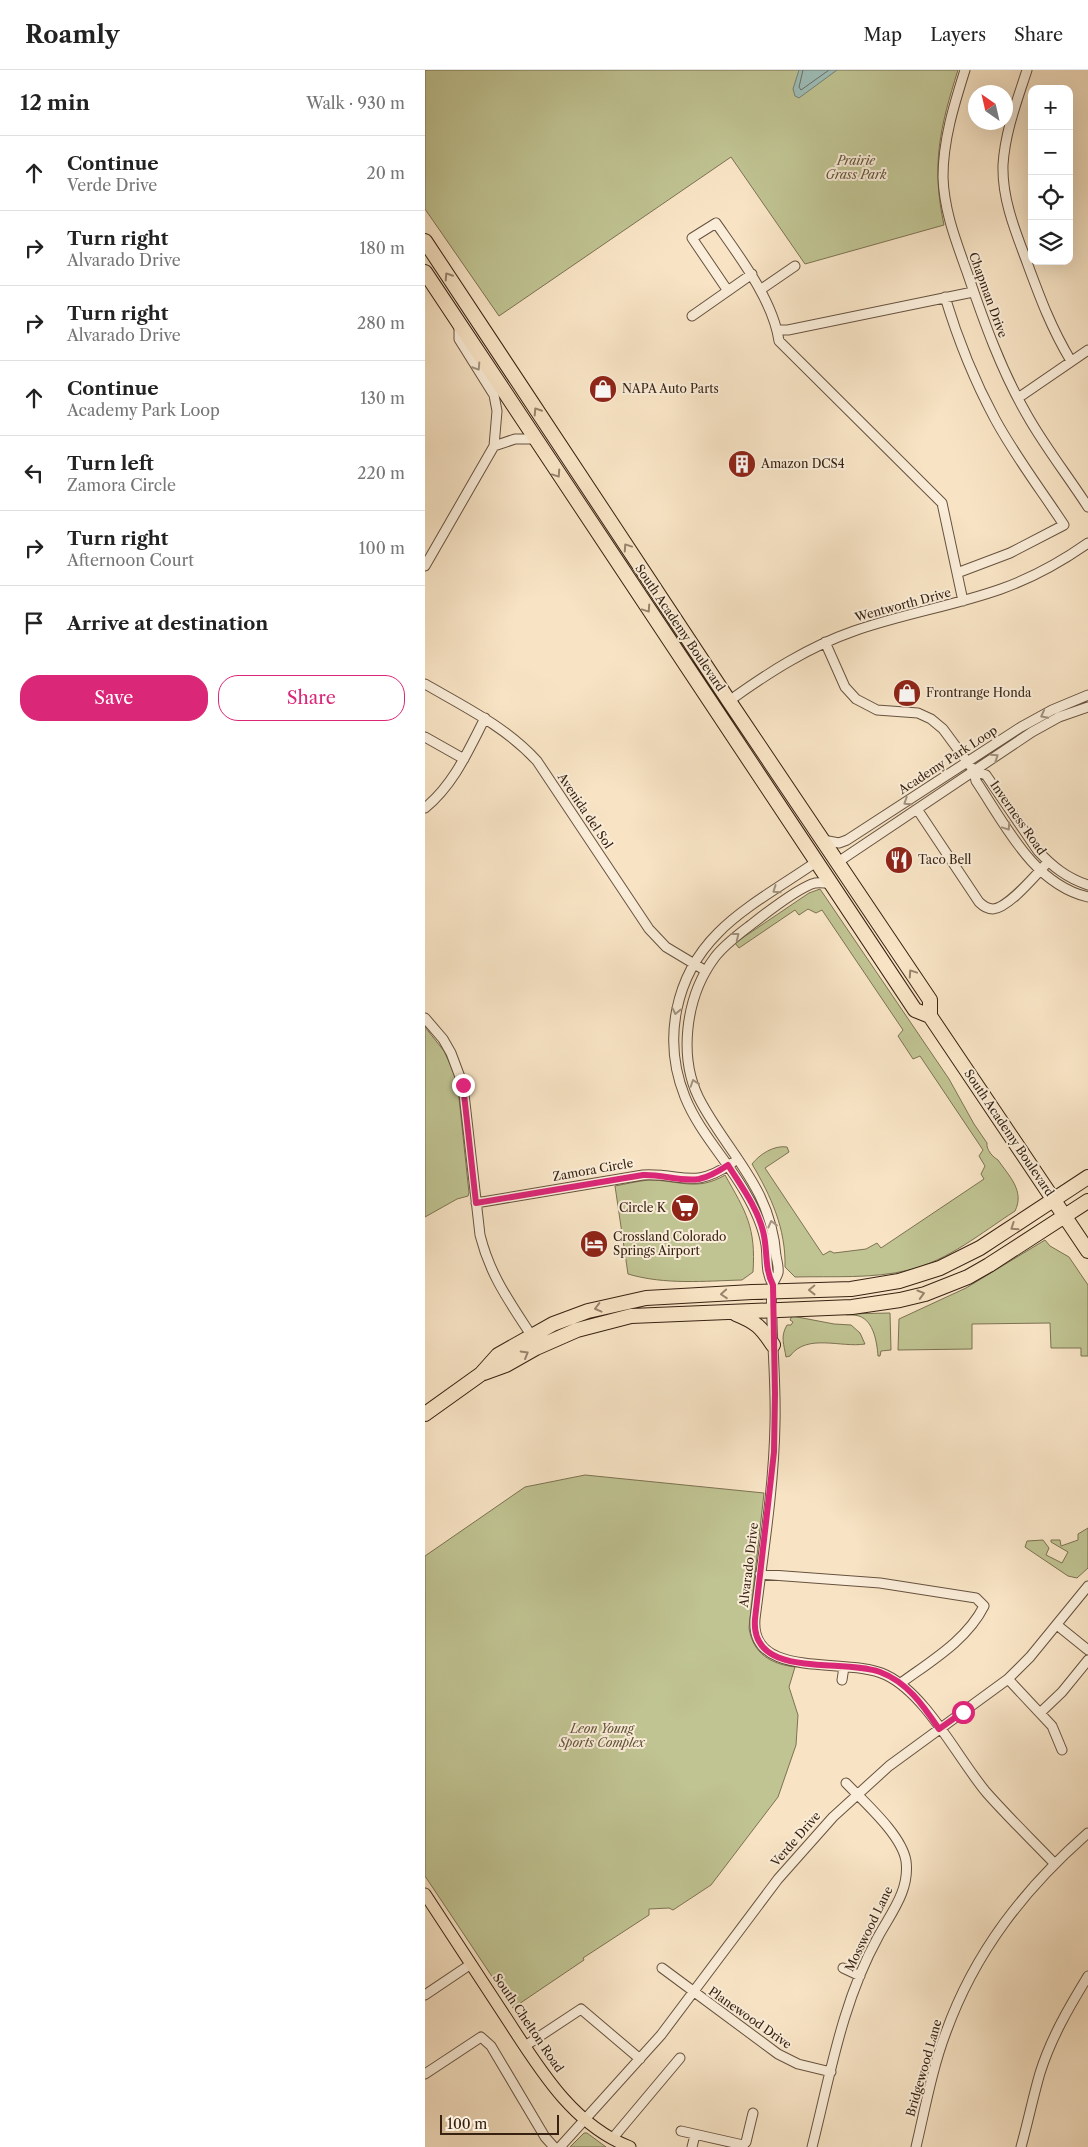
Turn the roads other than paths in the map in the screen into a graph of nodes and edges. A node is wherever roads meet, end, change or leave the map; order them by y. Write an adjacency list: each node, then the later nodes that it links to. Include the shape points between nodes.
1 (965, 70): 9 (street, Chapman Drive, via 947,134 943,177 949,219)
2 (1027, 70): 15 (street, via 1006,140 1005,188 1014,228 1042,305)
3 (425, 241): 27 (highway, South Academy Boulevard, one-way to 3)
4 (795, 266): 7 (street)
5 (425, 272): 12 (highway, South Academy Boulevard)
6 (752, 274): 7 (street); 8 (street); 8 (street, via 716,223 692,238)
7 (760, 290): 13 (street)
8 (728, 291): 11 (street)
9 (973, 292): 10 (street); 16 (street, Chapman Drive)
10 (945, 297): 13 (street); 22 (street, via 964,354 986,402 1064,525 1010,553)
11 (692, 316)
12 (460, 324): 17 (highway, South Academy Boulevard); 18 (street, one-way to 18, via 459,339 494,395 497,411)
13 (778, 330): 22 (street, via 779,340 942,503)
14 (1088, 350): 15 (street)
15 (1071, 361): 16 (street)
16 (1018, 398): 19 (street, Chapman Drive)
17 (534, 439): 18 (street, via 515,439); 30 (highway, South Academy Boulevard, one-way to 30)
18 (494, 446): 21 (street)
19 (1088, 507)
20 (1088, 543): 23 (street, Wentworth Drive, via 1020,582)
21 (425, 566)
22 (957, 573): 23 (street)
23 (963, 601): 24 (street, Wentworth Drive, via 872,625)
24 (825, 642): 27 (street, Wentworth Drive, via 779,666); 33 (street, via 842,682 856,699 877,710 925,715 943,729)
25 (425, 684): 29 (street, Avenida del Sol)
26 (1088, 695): 33 (street, Academy Park Loop, one-way to 33, via 1037,718)
27 (729, 701): 37 (highway, South Academy Boulevard)
28 (1088, 707): 34 (street, Academy Park Loop, one-way to 28, via 1046,724)
29 (485, 718): 32 (street); 46 (street, Avenida del Sol, via 537,761 657,938)
30 (727, 728): 38 (highway, South Academy Boulevard); 39 (highway, via 739,733 818,849)
31 (425, 737): 32 (street)
32 (464, 759): 35 (street, via 450,783)
33 (968, 763): 34 (street); 37 (street, Academy Park Loop, one-way to 37, via 847,840 839,843)
34 (974, 771): 36 (street, Academy Park Loop); 40 (street, Inverness Road, via 986,775); 41 (street, Inverness Road, one-way to 41, via 976,781)
35 (425, 808)
36 (917, 809): 39 (street, Academy Park Loop); 41 (street, via 984,906 995,909 1007,903)
37 (823, 840): 39 (highway, South Academy Boulevard)
38 (816, 862): 42 (highway, South Academy Boulevard); 45 (highway, via 834,871 878,936); 46 (street, one-way to 46, via 728,923)
39 (838, 862): 45 (highway, South Academy Boulevard)
40 (1048, 862): 41 (street); 43 (street, Inverness Road, via 1065,875)
41 (1040, 870): 44 (street, Inverness Road, via 1067,890)
42 (832, 884): 47 (street, one-way to 42, via 722,948 760,918 808,886 823,882); 48 (highway, South Academy Boulevard, via 915,1010)
43 (1088, 885)
44 (1088, 897)
45 (900, 954): 48 (highway, South Academy Boulevard, one-way to 45, via 930,1000)
46 (694, 963): 47 (street, Avenida del Sol); 51 (street, one-way to 51, via 675,1015 676,1069 691,1110)
47 (706, 971): 50 (street, one-way to 47, via 701,1102 688,1064 690,1012)
48 (930, 1016): 53 (highway, South Academy Boulevard)
49 (425, 1018): 55 (street, via 443,1039 459,1069)
50 (738, 1158): 51 (street, Zamora Circle); 58 (street, one-way to 50, via 778,1273 773,1228 756,1186)
51 (728, 1165): 55 (street, Zamora Circle, via 700,1179 643,1175); 58 (street, via 760,1222 766,1246 767,1274)
52 (1088, 1177): 53 (highway)
53 (1054, 1200): 56 (highway, South Academy Boulevard); 58 (highway, one-way to 58, via 980,1248 920,1275 851,1289)
54 (1088, 1201): 56 (highway)
55 (476, 1203): 61 (street, via 480,1235 490,1269)
56 (1065, 1216): 57 (highway, South Academy Boulevard); 59 (highway, one-way to 56, via 874,1305 925,1294 968,1277)
57 (1088, 1251)
58 (773, 1288): 59 (street); 61 (highway, one-way to 61, via 646,1298 588,1311)
59 (773, 1311): 60 (highway); 62 (street, Alvarado Drive)
60 (731, 1312): 62 (highway, via 761,1327); 63 (highway, one-way to 60, via 554,1340 603,1322 631,1316)
61 (531, 1335): 63 (highway, via 498,1355)
62 (773, 1345): 65 (street, Alvarado Drive, via 774,1452)
63 (481, 1374): 64 (highway)
64 (425, 1414)
65 (760, 1574): 70 (street, Alvarado Drive, via 754,1627 765,1650 780,1658); 73 (street, via 880,1584 976,1598 984,1606 977,1620 943,1653)
66 (1088, 1586): 67 (street, Verde Drive)
67 (1057, 1625): 68 (street); 71 (street, Verde Drive)
68 (1088, 1650)
69 (1088, 1660): 74 (street)
70 (844, 1667): 72 (street); 73 (street, Alvarado Drive, via 878,1671)
71 (1008, 1679): 74 (street); 75 (street, Verde Drive)
72 (842, 1680)
73 (901, 1683): 75 (street, Alvarado Drive, via 922,1704)
74 (1040, 1713): 76 (street, via 1052,1726)
75 (939, 1729): 78 (street, Verde Drive, via 895,1760); 80 (street, Alvarado Drive, via 986,1792)
76 (1062, 1750)
77 (846, 1783): 78 (street, Mosswood Lane)
78 (857, 1794): 85 (street, Mosswood Lane, via 897,1840 906,1866 899,1900); 87 (street, Verde Drive, via 778,1878)
79 (1088, 1833): 80 (street, Bridgewood Lane)
80 (1055, 1863): 104 (street, Bridgewood Lane, via 1000,1927 962,1993 945,2034)
81 (425, 1894): 82 (main road, South Chelton Road)
82 (471, 1964): 88 (street); 89 (main road, South Chelton Road)
83 (662, 1968): 87 (street, Planewood Drive)
84 (843, 1968): 85 (street)
85 (860, 1976): 92 (street, Mosswood Lane, via 843,2021)
86 (1088, 1976): 105 (street, via 1048,2053)
87 (693, 1993): 91 (street, Verde Drive); 92 (street, Planewood Drive, via 778,2054 798,2064)
88 (425, 1995)
89 (525, 2046): 91 (street, via 581,2009); 95 (main road, South Chelton Road, via 554,2086)
90 (680, 2058): 98 (street)
91 (639, 2059): 95 (street, Verde Drive)
92 (831, 2072): 103 (street, Mosswood Lane)
93 (425, 2074): 99 (street, via 481,2037 491,2046)
94 (753, 2114): 97 (street, via 743,2145)
95 (584, 2119): 98 (main road, South Chelton Road); 100 (street, Verde Drive)
96 (681, 2131): 97 (street)
97 (695, 2135): 102 (street)
98 (611, 2139): 101 (main road, South Chelton Road)
99 (554, 2147)
100 (560, 2147)
101 (630, 2147)
102 (692, 2147)
103 (812, 2147)
104 (916, 2147)
105 (1021, 2147)

